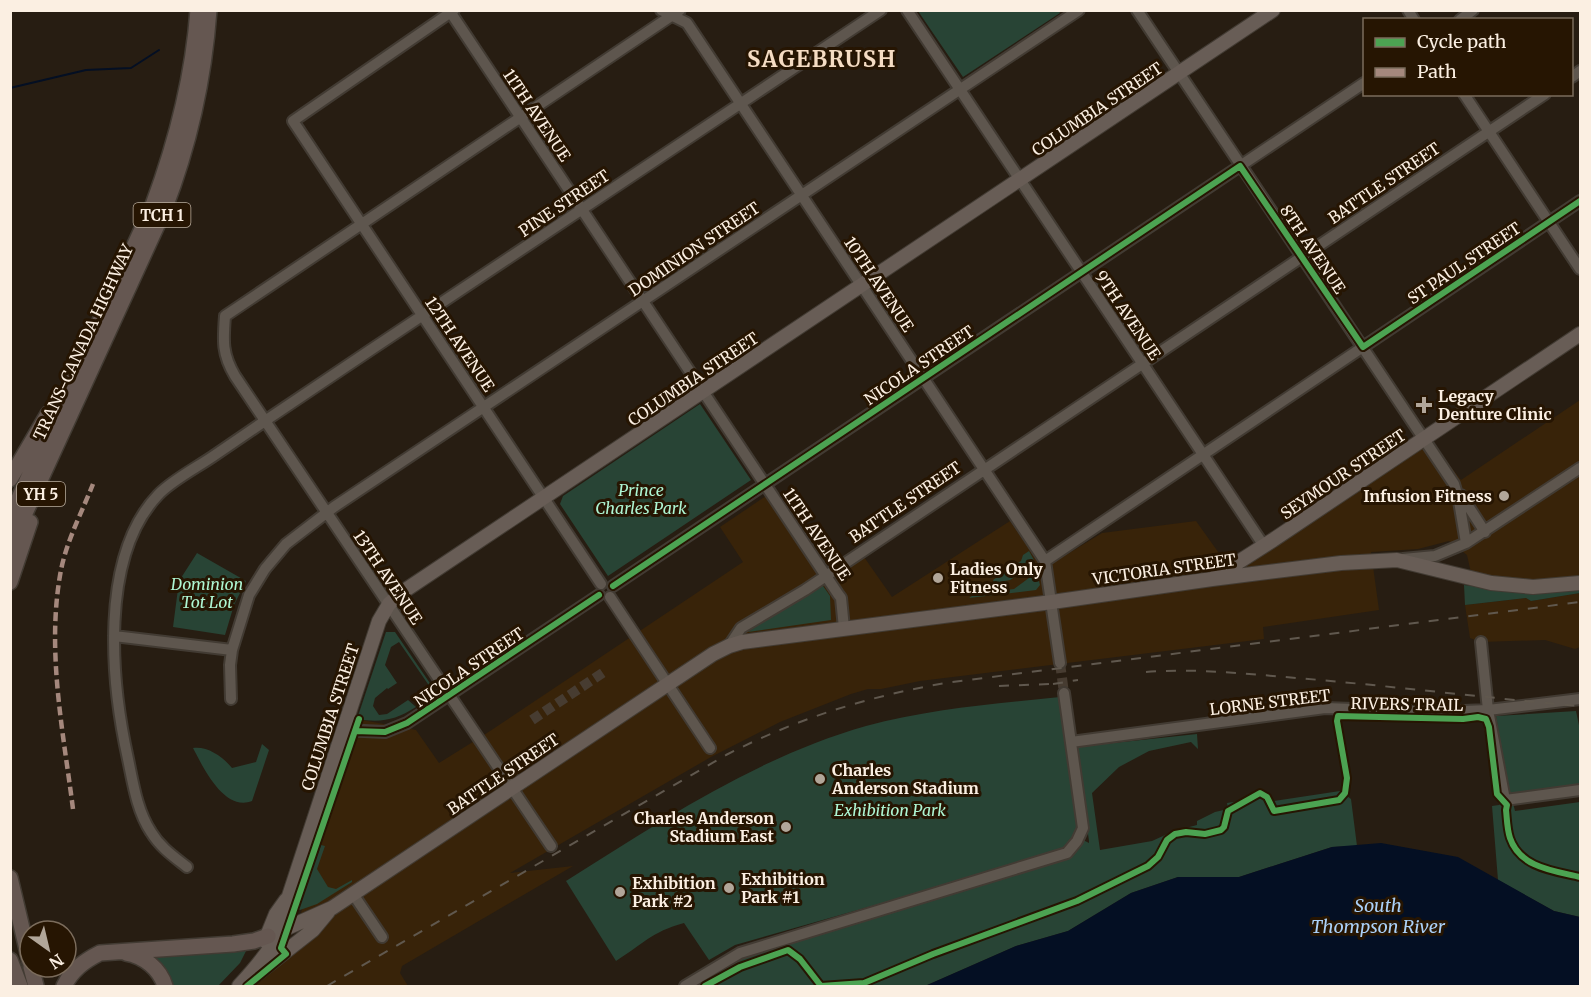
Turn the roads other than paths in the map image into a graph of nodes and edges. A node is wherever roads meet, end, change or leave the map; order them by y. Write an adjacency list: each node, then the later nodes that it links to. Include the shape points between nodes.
1 (198, 10): 33 (highway, TRANS-CANADA HIGHWAY / TCH 1, via 193,57 166,168)
2 (209, 10): 38 (highway, TRANS-CANADA HIGHWAY / TCH 1, via 195,110 179,171)
3 (661, 10): 10 (street, 10TH AVENUE)
4 (881, 10): 16 (street, PINE STREET)
5 (907, 10): 13 (street, 9TH AVENUE)
6 (1079, 10): 13 (street, DOMINION STREET)
7 (1137, 10): 11 (street, 8TH AVENUE)
8 (1273, 10): 11 (main road, COLUMBIA STREET)
9 (452, 11): 17 (street, 11TH AVENUE); 25 (street, 12TH AVENUE, via 293,121)
10 (675, 13): 16 (street, 10TH AVENUE, via 687,23); 17 (street)
11 (1179, 74): 19 (street, 8TH AVENUE); 20 (main road, COLUMBIA STREET)
12 (1363, 84): 19 (street, NICOLA STREET)
13 (960, 89): 20 (street, 9TH AVENUE); 21 (street, DOMINION STREET)
14 (1465, 96): 18 (street)
15 (1542, 96): 18 (street, BATTLE STREET)
16 (741, 104): 21 (street, 10TH AVENUE); 23 (street, PINE STREET)
17 (521, 117): 23 (street, 11TH AVENUE); 25 (street)
18 (1489, 132): 24 (street); 26 (street, BATTLE STREET)
19 (1240, 166): 26 (street, 8TH AVENUE); 28 (street, NICOLA STREET)
20 (1020, 180): 28 (street, 9TH AVENUE); 29 (main road, COLUMBIA STREET)
21 (802, 195): 29 (street, 10TH AVENUE); 30 (street, DOMINION STREET)
22 (1581, 201): 24 (street, ST PAUL STREET)
23 (582, 209): 30 (street, 11TH AVENUE); 31 (street, PINE STREET)
24 (1549, 222): 27 (street); 34 (street, ST PAUL STREET)
25 (362, 224): 31 (street, 12TH AVENUE); 40 (street, 13TH AVENUE, via 225,316 223,348 228,364)
26 (1302, 258): 34 (street, 8TH AVENUE); 35 (street, BATTLE STREET)
27 (1581, 269)
28 (1082, 272): 35 (street, 9TH AVENUE); 36 (street, NICOLA STREET)
29 (862, 285): 36 (street, 10TH AVENUE); 37 (main road, COLUMBIA STREET)
30 (644, 301): 37 (street, 11TH AVENUE); 39 (street, DOMINION STREET)
31 (423, 316): 39 (street, 12TH AVENUE); 40 (street, PINE STREET)
32 (1581, 334): 41 (main road, SEYMOUR STREET)
33 (94, 337): 45 (highway, YH 5); 50 (highway, TRANS-CANADA HIGHWAY / TCH 1)
34 (1363, 347): 41 (street, 8TH AVENUE); 42 (street, ST PAUL STREET)
35 (1143, 363): 42 (street, 9TH AVENUE); 44 (street, BATTLE STREET)
36 (924, 378): 44 (street, 10TH AVENUE); 47 (street, NICOLA STREET)
37 (704, 391): 47 (street, 11TH AVENUE); 48 (main road, COLUMBIA STREET)
38 (73, 407): 53 (highway, TRANS-CANADA HIGHWAY / TCH 1); 59 (highway, YH 5)
39 (484, 407): 48 (street, 12TH AVENUE); 49 (street, DOMINION STREET)
40 (265, 421): 49 (street, 13TH AVENUE); 65 (street, PINE STREET, via 159,493 142,515 130,536 116,595)
41 (1424, 439): 46 (street, 8TH AVENUE); 54 (main road, SEYMOUR STREET)
42 (1203, 454): 54 (street, 9TH AVENUE); 56 (street, ST PAUL STREET)
43 (1581, 468): 51 (street, VICTORIA STREET)
44 (984, 469): 56 (street, 10TH AVENUE); 57 (street, BATTLE STREET)
45 (10, 479)
46 (1454, 484): 51 (street); 52 (street, 8TH AVENUE)
47 (766, 485): 57 (street, 11TH AVENUE); 61 (street, NICOLA STREET)
48 (544, 498): 61 (street, 12TH AVENUE); 63 (main road, COLUMBIA STREET)
49 (326, 512): 63 (street, 13TH AVENUE); 68 (street, DOMINION STREET, via 286,544 265,568 249,595)
50 (10, 518)
51 (1485, 532): 52 (street, VICTORIA STREET)
52 (1466, 543): 55 (street, VICTORIA STREET, via 1436,556)
53 (10, 546)
54 (1264, 546): 58 (main road, SEYMOUR STREET)
55 (1397, 560): 58 (main road, VICTORIA STREET); 60 (main road, via 1491,583 1533,587)
56 (1045, 561): 62 (street, 10TH AVENUE)
57 (825, 576): 64 (street, 11TH AVENUE, via 841,598); 67 (street, BATTLE STREET, via 741,628)
58 (1212, 579): 62 (main road, VICTORIA STREET)
59 (10, 582)
60 (1581, 583)
61 (606, 590): 70 (street, 12TH AVENUE); 72 (street, NICOLA STREET)
62 (1052, 602): 64 (main road, VICTORIA STREET); 69 (street, 10TH AVENUE)
63 (388, 604): 72 (street, 13TH AVENUE); 76 (main road, COLUMBIA STREET)
64 (844, 628): 67 (main road, VICTORIA STREET)
65 (114, 636): 68 (street); 82 (street, PINE STREET, via 122,735 135,794 148,829 160,846)
66 (1481, 642): 75 (street)
67 (729, 646): 70 (main road, BATTLE STREET)
68 (232, 651): 73 (street, DOMINION STREET)
69 (1060, 663)
70 (667, 684): 78 (street, 12TH AVENUE); 79 (main road, BATTLE STREET)
71 (1064, 693): 77 (street)
72 (451, 696): 76 (street, NICOLA STREET, via 392,730); 79 (street, 13TH AVENUE)
73 (231, 699)
74 (1581, 699): 75 (street, LORNE STREET)
75 (1488, 710): 77 (street, LORNE STREET, via 1325,708); 80 (street, via 1505,800)
76 (343, 730): 87 (main road, COLUMBIA STREET, via 290,896 276,914)
77 (1071, 742): 98 (street, via 1083,828 1067,853 740,953)
78 (710, 748)
79 (511, 789): 81 (street, 13TH AVENUE); 84 (main road, BATTLE STREET)
80 (1581, 790)
81 (551, 846)
82 (187, 867)
83 (10, 878): 86 (highway)
84 (353, 894): 85 (main road, BATTLE STREET); 88 (street)
85 (332, 908): 87 (main road, BATTLE STREET); 97 (main road, via 313,930)
86 (20, 919)
87 (274, 934): 89 (highway, via 233,944); 96 (main road); 97 (main road, via 255,969)
88 (382, 937)
89 (117, 951): 94 (highway, via 100,953 83,962); 95 (highway, via 146,961)
90 (10, 960): 93 (highway)
91 (10, 979): 92 (highway)
92 (14, 987)
93 (20, 987)
94 (64, 987)
95 (165, 987)
96 (227, 987)
97 (239, 987)
98 (685, 987)

